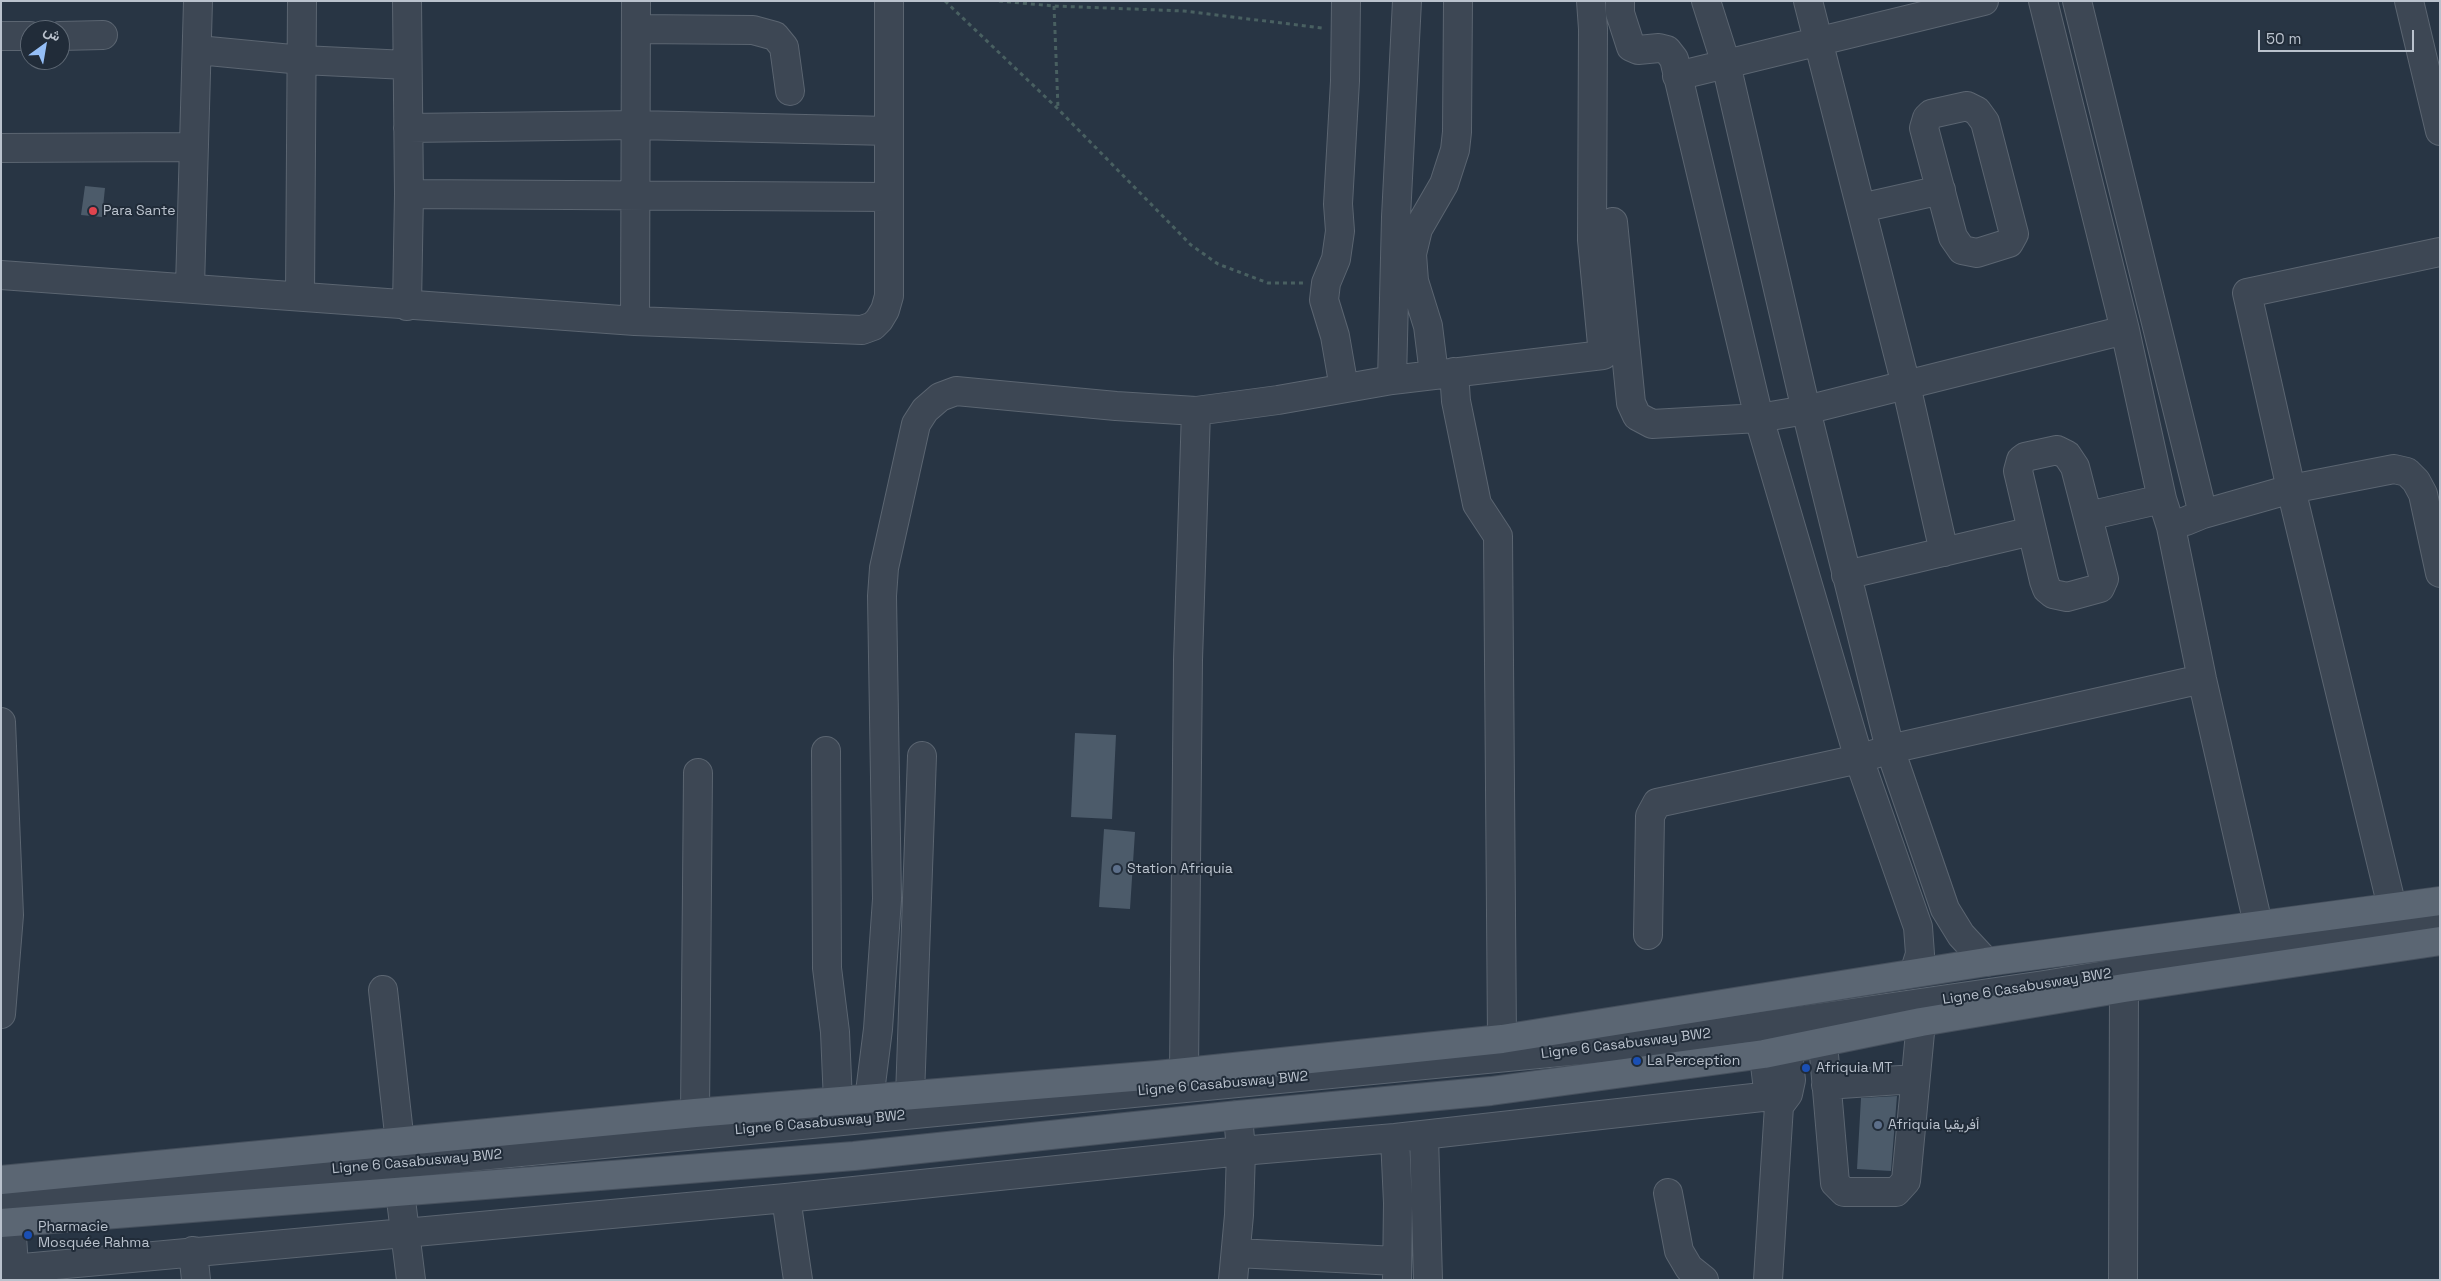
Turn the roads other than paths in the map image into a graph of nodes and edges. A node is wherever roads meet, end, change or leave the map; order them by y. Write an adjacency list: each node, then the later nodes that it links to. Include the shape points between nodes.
1 (198, 1): 23 (street)
2 (302, 1): 24 (street)
3 (407, 1): 26 (street)
4 (636, 1): 17 (street)
5 (889, 1): 31 (street)
6 (1346, 1): 51 (street, via 1338,204 1340,231 1324,300 1335,336)
7 (1407, 1): 49 (street)
8 (1458, 1): 48 (street, via 1458,132 1455,150 1444,184 1418,229 1412,254 1414,282)
9 (1591, 1): 48 (street, via 1592,240 1603,355)
10 (1620, 1): 27 (street, via 1620,13 1631,47 1666,50 1674,59)
11 (1706, 1): 25 (street)
12 (1808, 1): 22 (street)
13 (1984, 1): 22 (street)
14 (2043, 1): 47 (street)
15 (2077, 1): 57 (street)
16 (2409, 1): 32 (street)
17 (636, 30): 28 (street, via 753,30 775,36 784,47); 29 (street)
18 (103, 35): 21 (street)
19 (1, 36): 20 (street)
20 (20, 36)
21 (70, 36)
22 (1818, 42): 25 (street); 39 (street)
23 (198, 50): 24 (street); 33 (street)
24 (302, 60): 26 (street); 44 (street)
25 (1726, 64): 27 (street); 52 (street)
26 (406, 65): 30 (street)
27 (1677, 76): 54 (street)
28 (790, 91)
29 (637, 125): 30 (street); 31 (street); 37 (street)
30 (408, 128): 36 (street)
31 (889, 130): 38 (street)
32 (2440, 131)
33 (194, 147): 34 (street); 43 (street)
34 (1, 148)
35 (1941, 190): 35 (street, via 1953,237 1962,250 1977,253 2005,246 2012,240 2013,229 1984,122 1977,110 1967,106 1935,112 1925,123); 39 (street)
36 (409, 194): 37 (street); 45 (street)
37 (637, 196): 38 (street); 46 (street)
38 (889, 197): 46 (street, via 889,296 885,310 873,326 862,330)
39 (1860, 208): 50 (street)
40 (1613, 222): 54 (street, via 1633,410 1643,421 1652,424)
41 (2440, 252): 55 (street, via 2247,293)
42 (1, 275): 43 (street)
43 (190, 287): 44 (street)
44 (300, 296): 45 (street)
45 (407, 306): 46 (street)
46 (635, 320)
47 (2125, 330): 50 (street); 56 (street)
48 (1444, 373): 49 (street); 90 (street, via 1456,401 1477,504 1498,536)
49 (1392, 380): 51 (street)
50 (1906, 385): 52 (street); 61 (street)
51 (1344, 388): 53 (street)
52 (1806, 410): 54 (street); 63 (street)
53 (1196, 411): 92 (street, via 1188,660); 96 (street, via 956,391 940,397 925,410 916,424 884,568 882,596 886,899 878,1028)
54 (1759, 418): 69 (street)
55 (2291, 489): 57 (street); 62 (street, via 2394,470 2407,472 2423,494); 73 (street)
56 (2162, 499): 58 (street); 59 (street)
57 (2203, 514): 59 (street)
58 (2088, 516): 60 (street, via 2072,460 2058,450 2029,454 2021,460 2018,471); 60 (street, via 2104,579 2100,588 2077,595 2060,597 2047,589)
59 (2171, 527): 64 (street)
60 (2032, 531): 61 (street)
61 (1944, 552): 63 (street)
62 (2440, 573)
63 (1846, 575): 66 (street)
64 (2202, 679): 66 (street); 78 (street)
65 (1, 722): 71 (street)
66 (1890, 749): 69 (street); 74 (street)
67 (826, 751): 98 (street, via 827,968 835,1032)
68 (922, 756): 95 (street)
69 (1859, 759): 76 (street); 80 (street, via 1658,803 1650,816)
70 (698, 772): 99 (street)
71 (2, 776): 75 (street)
72 (2440, 901): 73 (main road)
73 (2392, 907): 78 (main road)
74 (1945, 909): 76 (street); 82 (street, via 1961,935)
75 (5, 915): 87 (street)
76 (1914, 917): 83 (street, via 1920,944)
77 (2440, 921): 89 (street, Ligne 6 Casabusway BW2, via 2044,985)
78 (2258, 924): 82 (main road)
79 (2440, 930): 89 (street, Ligne 6 Casabusway BW2)
80 (1648, 935)
81 (2440, 941): 84 (main road)
82 (1986, 962): 83 (main road)
83 (1914, 973): 86 (main road)
84 (2124, 988): 88 (main road); 121 (street)
85 (383, 990): 103 (street)
86 (1769, 997): 89 (street); 90 (main road)
87 (1, 1014)
88 (1920, 1022): 91 (main road); 93 (street)
89 (1774, 1036): 91 (main road); 97 (street, via 1767,1084); 100 (main road, via 1491,1090); 109 (street, Ligne 6 Casabusway BW2, via 1636,1053)
90 (1502, 1039): 92 (main road)
91 (1823, 1043): 94 (street)
92 (1184, 1072): 95 (main road)
93 (1915, 1080): 94 (street); 94 (street, via 1906,1181 1896,1192 1844,1192 1835,1183)
94 (1826, 1085)
95 (910, 1096): 96 (main road)
96 (869, 1100): 98 (main road)
97 (1775, 1101): 101 (street); 120 (street)
98 (838, 1102): 99 (main road)
99 (695, 1113): 103 (main road)
100 (1238, 1114): 104 (street); 106 (main road, via 854,1156)
101 (1424, 1135): 102 (street); 118 (street)
102 (1395, 1138): 104 (street); 113 (street)
103 (400, 1143): 105 (main road)
104 (1241, 1151): 108 (street); 112 (street)
105 (1, 1180)
106 (400, 1192): 109 (main road); 110 (street)
107 (1668, 1194): 119 (street, via 1679,1250 1689,1268)
108 (786, 1198): 110 (street); 117 (street)
109 (4, 1214): 114 (street)
110 (406, 1233): 111 (street); 116 (street)
111 (193, 1251): 114 (street); 115 (street)
112 (1234, 1267): 113 (street)
113 (1397, 1270)
114 (10, 1273)
115 (196, 1280)
116 (411, 1280)
117 (798, 1280)
118 (1428, 1280)
119 (1704, 1280)
120 (1768, 1280)
121 (2123, 1280)

